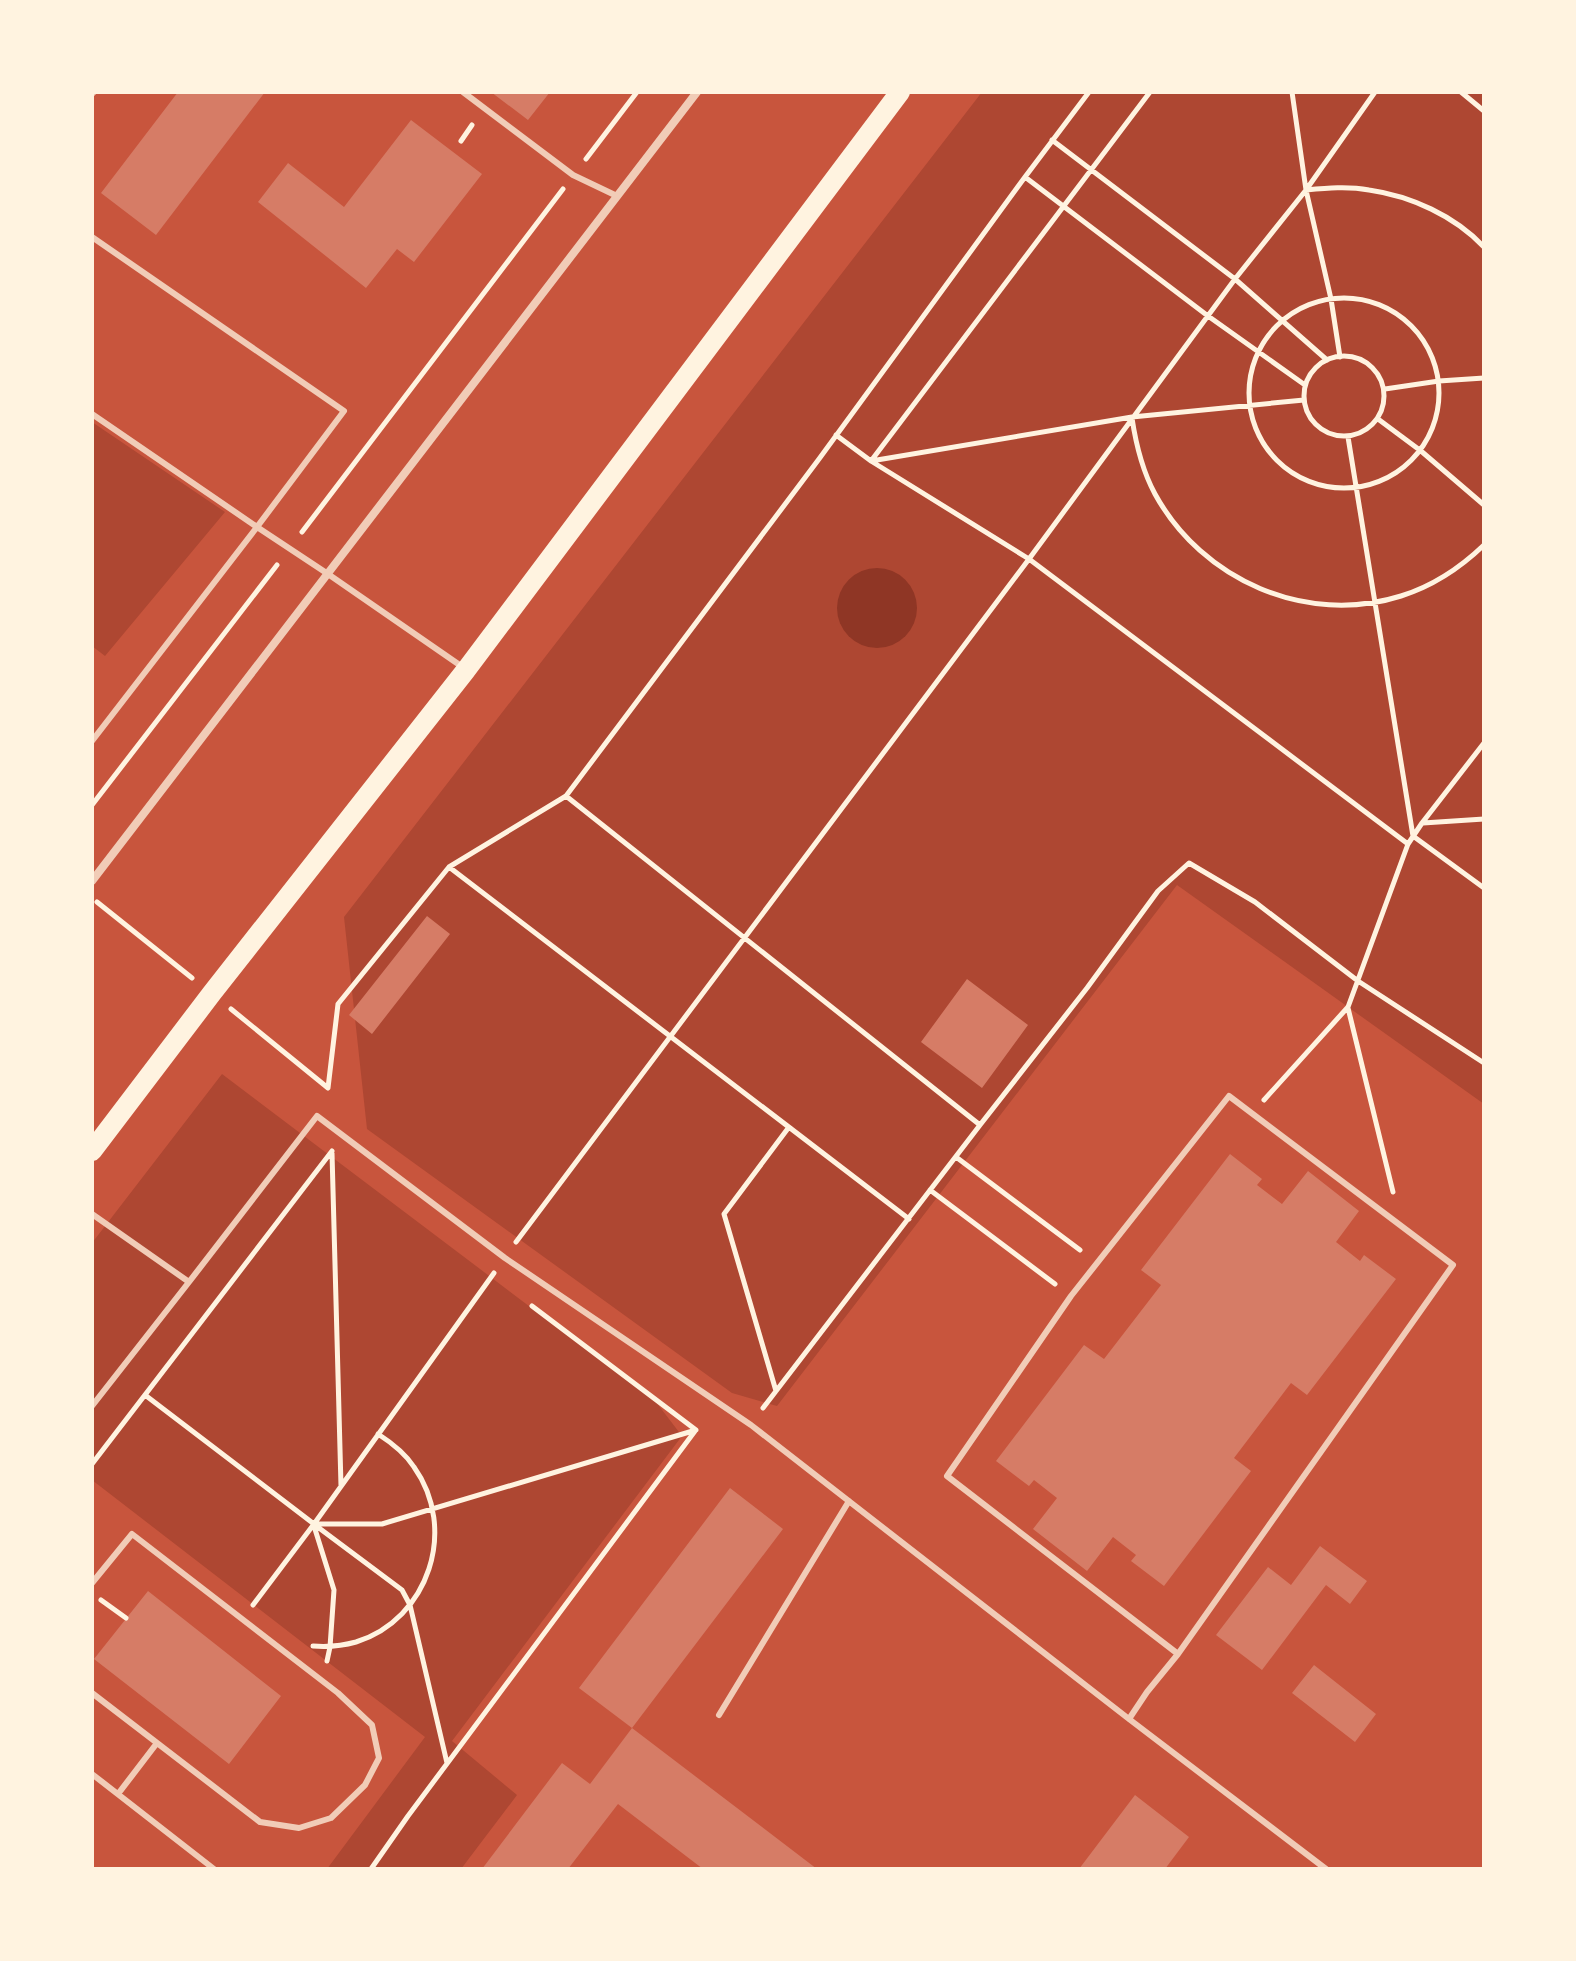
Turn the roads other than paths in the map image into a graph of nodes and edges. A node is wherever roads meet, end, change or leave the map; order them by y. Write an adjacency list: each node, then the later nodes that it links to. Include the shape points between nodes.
1 (463, 92): 4 (lane, via 573,175)
2 (697, 92): 4 (street)
3 (900, 92): 9 (main road)
4 (617, 196): 8 (street)
5 (92, 237): 7 (lane, via 344,411)
6 (92, 414): 7 (lane)
7 (257, 527): 8 (lane); 10 (lane)
8 (328, 574): 9 (lane); 11 (street)
9 (466, 670): 12 (main road)
10 (92, 741)
11 (92, 881)
12 (92, 1151)
13 (92, 1214): 14 (lane)
14 (189, 1282): 15 (lane); 16 (lane, via 317,1116 505,1258 751,1425)
15 (92, 1406)
16 (849, 1501): 20 (lane); 21 (lane)
17 (92, 1583): 22 (lane, via 132,1534 372,1725 379,1758 365,1785 331,1818 299,1828 260,1822)
18 (1178, 1654): 18 (lane, via 1453,1265 1229,1096 1071,1296 947,1476); 21 (lane)
19 (92, 1693): 22 (lane)
20 (719, 1715)
21 (1129, 1719): 26 (lane)
22 (157, 1743): 24 (lane)
23 (92, 1774): 24 (lane)
24 (118, 1794): 25 (lane)
25 (214, 1869)
26 (1326, 1869)

